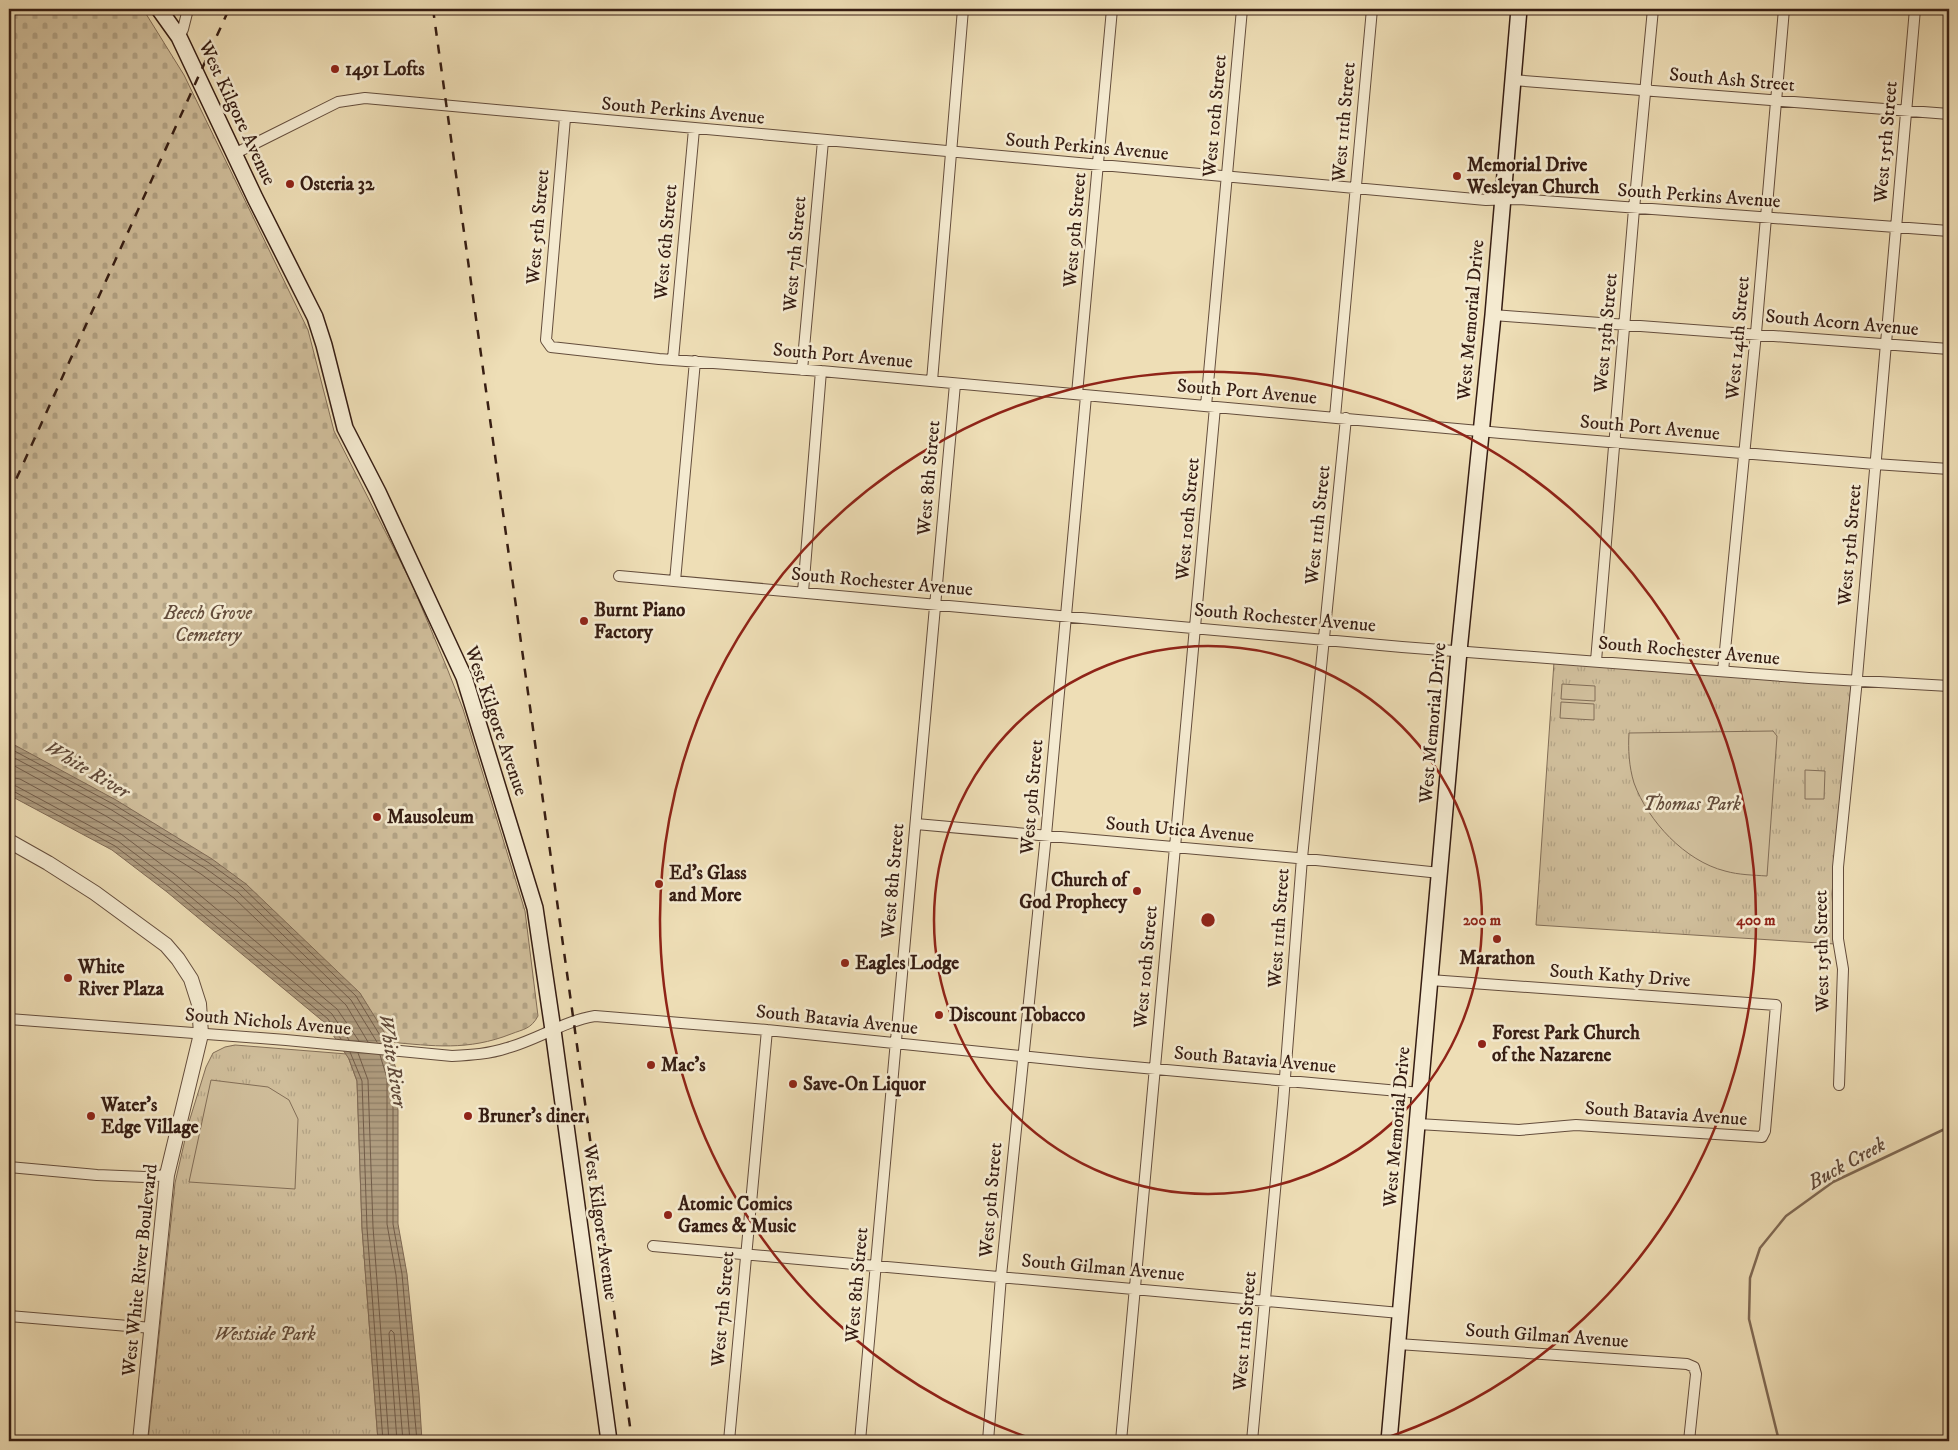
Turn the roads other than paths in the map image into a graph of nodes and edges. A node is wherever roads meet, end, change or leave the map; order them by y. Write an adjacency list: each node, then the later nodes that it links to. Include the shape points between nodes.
1 (159, 9): 11 (main road, West Kilgore Avenue)
2 (188, 9): 11 (street)
3 (963, 9): 20 (street)
4 (1112, 9): 22 (street, West 9th Street)
5 (1242, 9): 23 (street, West 10th Street)
6 (1372, 9): 24 (street, West 11th Street)
7 (1519, 9): 12 (main road, West Memorial Drive)
8 (1653, 9): 13 (street, West 13th Street)
9 (1784, 9): 14 (street, West 14th Street)
10 (1916, 9): 15 (street, West 15th Street)
11 (179, 37): 21 (main road, West Kilgore Avenue)
12 (1512, 80): 13 (street, South Ash Street); 25 (main road, West Memorial Drive)
13 (1646, 91): 14 (street, South Ash Street); 26 (street, West 13th Street)
14 (1775, 101): 15 (street, South Ash Street); 27 (street, West 14th Street)
15 (1906, 111): 16 (street, South Ash Street); 28 (street, West 15th Street)
16 (1949, 114)
17 (565, 118): 18 (street, South Perkins Avenue); 21 (street, South Perkins Avenue, via 357,98 330,105); 33 (street, West 5th Street)
18 (694, 129): 19 (street, South Perkins Avenue); 36 (street, West 6th Street)
19 (823, 141): 20 (street, South Perkins Avenue); 38 (street, West 7th Street)
20 (952, 153): 22 (street, South Perkins Avenue); 40 (street)
21 (234, 154): 72 (main road, West Kilgore Avenue, via 315,317 345,428 464,677 535,908)
22 (1098, 166): 23 (street, South Perkins Avenue); 42 (street, West 9th Street)
23 (1227, 177): 24 (street, South Perkins Avenue); 43 (street, West 10th Street)
24 (1356, 188): 25 (street, South Perkins Avenue); 44 (street, West 11th Street)
25 (1501, 200): 26 (street, South Perkins Avenue); 30 (main road, West Memorial Drive)
26 (1634, 209): 27 (street, South Perkins Avenue); 31 (street, West 13th Street)
27 (1767, 218): 28 (street, South Perkins Avenue); 32 (street, West 14th Street)
28 (1896, 228): 29 (street, South Perkins Avenue); 34 (street, West 15th Street)
29 (1949, 231)
30 (1493, 315): 31 (street, South Acorn Avenue); 46 (main road, West Memorial Drive)
31 (1624, 325): 32 (street, South Acorn Avenue); 47 (street, West 13th Street)
32 (1756, 333): 34 (street, South Acorn Avenue); 48 (street, West 14th Street)
33 (546, 340): 36 (street, South Port Avenue, via 550,347)
34 (1885, 344): 35 (street, South Acorn Avenue); 49 (street, West 15th Street)
35 (1949, 349)
36 (673, 359): 37 (street, South Port Avenue)
37 (695, 361): 38 (street, South Port Avenue); 52 (street)
38 (802, 370): 39 (street, South Port Avenue)
39 (821, 372): 40 (street, South Port Avenue); 53 (street)
40 (932, 381): 41 (street, South Port Avenue)
41 (955, 384): 42 (street, South Port Avenue); 54 (street, West 8th Street)
42 (1082, 395): 43 (street, South Port Avenue); 55 (street, West 9th Street)
43 (1211, 407): 44 (street, South Port Avenue); 56 (street, West 10th Street)
44 (1335, 417): 45 (street, South Port Avenue)
45 (1346, 418): 46 (street, South Port Avenue); 57 (street, West 11th Street)
46 (1480, 431): 47 (street, South Port Avenue); 58 (main road, West Memorial Drive)
47 (1614, 442): 48 (street, South Port Avenue); 59 (street, West 13th Street)
48 (1745, 454): 49 (street, South Port Avenue); 60 (street, West 14th Street)
49 (1875, 464): 50 (street, South Port Avenue); 61 (street, West 15th Street)
50 (1949, 469)
51 (619, 576): 52 (street, South Rochester Avenue)
52 (675, 580): 53 (street, South Rochester Avenue)
53 (803, 592): 54 (street, South Rochester Avenue)
54 (935, 604): 55 (street, South Rochester Avenue); 63 (street, West 8th Street)
55 (1066, 616): 56 (street, South Rochester Avenue); 64 (street, West 9th Street)
56 (1196, 627): 57 (street, South Rochester Avenue); 66 (street, West 10th Street)
57 (1323, 639): 58 (street, South Rochester Avenue); 67 (street, West 11th Street)
58 (1459, 651): 59 (street, South Rochester Avenue); 68 (main road, West Memorial Drive)
59 (1596, 661): 60 (street, South Rochester Avenue)
60 (1723, 671): 61 (street, South Rochester Avenue)
61 (1856, 680): 62 (street, South Rochester Avenue); 79 (street, West 15th Street, via 1838,867 1838,939 1843,969)
62 (1949, 686)
63 (916, 824): 64 (street, South Utica Avenue); 75 (street, West 8th Street)
64 (1046, 835): 66 (street, South Utica Avenue); 76 (street, West 9th Street)
65 (9, 841): 74 (street, West White River Boulevard, via 95,892 172,951 196,990)
66 (1175, 847): 67 (street, South Utica Avenue); 77 (street, West 10th Street)
67 (1302, 858): 68 (street, South Utica Avenue); 78 (street, West 11th Street)
68 (1440, 873): 69 (main road, West Memorial Drive)
69 (1430, 980): 80 (main road, West Memorial Drive); 82 (street, South Kathy Drive, via 1776,1005)
70 (9, 1019): 74 (street, South Nichols Avenue)
71 (579, 1019): 72 (street, South Nichols Avenue); 73 (street, South Batavia Avenue, via 595,1016)
72 (554, 1030): 74 (street, South Nichols Avenue, via 507,1048 477,1054 436,1055); 96 (main road, West Kilgore Avenue)
73 (766, 1030): 75 (street, South Batavia Avenue); 86 (street, West 7th Street)
74 (201, 1034): 84 (street, West White River Boulevard)
75 (895, 1043): 76 (street, South Batavia Avenue); 87 (street, West 8th Street)
76 (1022, 1056): 77 (street, South Batavia Avenue); 88 (street, West 9th Street)
77 (1154, 1068): 78 (street, South Batavia Avenue); 89 (street, West 10th Street)
78 (1285, 1080): 80 (street, South Batavia Avenue); 90 (street, West 11th Street)
79 (1839, 1085)
80 (1421, 1094): 81 (main road, West Memorial Drive)
81 (1418, 1124): 82 (street, South Batavia Avenue, via 1527,1130 1576,1125); 91 (main road, West Memorial Drive)
82 (1762, 1137)
83 (9, 1167): 84 (street, via 145,1177)
84 (167, 1175): 93 (street, West White River Boulevard)
85 (653, 1246): 86 (street, South Gilman Avenue)
86 (746, 1254): 87 (street, South Gilman Avenue); 97 (street, West 7th Street)
87 (876, 1265): 88 (street, South Gilman Avenue); 98 (street, West 8th Street)
88 (1001, 1276): 89 (street, South Gilman Avenue); 99 (street, West 9th Street)
89 (1135, 1289): 90 (street, South Gilman Avenue); 100 (street, West 10th Street)
90 (1265, 1300): 91 (street, South Gilman Avenue); 101 (street, West 11th Street)
91 (1400, 1313): 94 (main road, West Memorial Drive)
92 (9, 1316): 93 (street)
93 (152, 1328): 95 (street, West White River Boulevard)
94 (1398, 1344): 102 (main road, West Memorial Drive); 103 (street, South Gilman Avenue, via 1687,1364 1694,1367 1696,1374)
95 (140, 1441)
96 (609, 1441)
97 (729, 1441)
98 (860, 1441)
99 (988, 1441)
100 (1121, 1441)
101 (1252, 1441)
102 (1389, 1441)
103 (1689, 1441)

